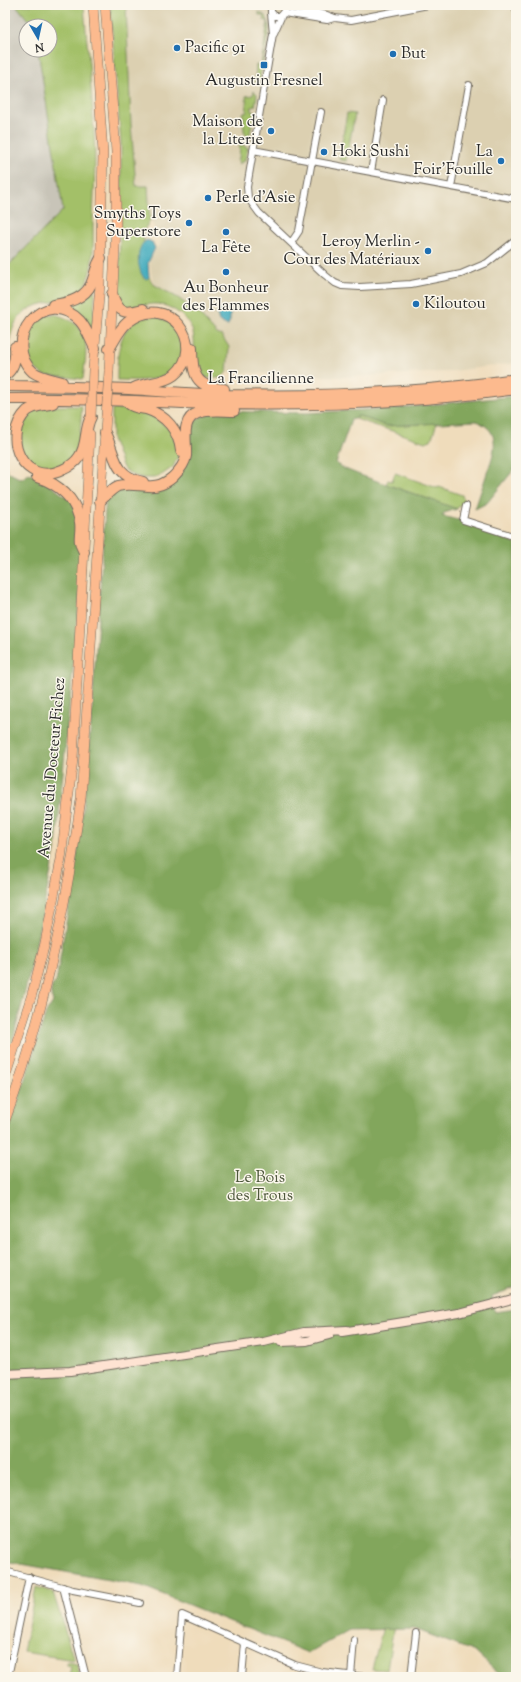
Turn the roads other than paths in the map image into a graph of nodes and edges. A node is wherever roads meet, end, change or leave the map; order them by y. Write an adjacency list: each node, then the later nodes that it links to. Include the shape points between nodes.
1 (93, 5): 20 (main road, Avenue du Docteur Fichez, via 102,153)
2 (105, 5): 21 (main road, via 116,152 116,227)
3 (271, 5): 8 (street)
4 (428, 5): 7 (street, via 360,19 327,20)
5 (515, 5): 6 (street)
6 (516, 9)
7 (284, 10): 8 (street, via 276,16); 9 (street)
8 (271, 14): 9 (street)
9 (273, 34): 13 (street)
10 (469, 85): 16 (street)
11 (383, 100): 15 (street)
12 (321, 112): 14 (street)
13 (253, 150): 14 (street); 19 (street, via 247,187 248,198 258,213)
14 (312, 161): 15 (street); 19 (street, via 299,231)
15 (371, 172): 16 (street)
16 (451, 187): 17 (street)
17 (516, 199)
18 (516, 240): 19 (street, via 487,263 461,274 411,284 351,287 335,283)
19 (291, 243)
20 (101, 258): 22 (main road, Avenue du Docteur Fichez); 24 (highway, via 90,286 79,298 41,308 25,319 16,335 14,363)
21 (112, 294): 23 (main road); 30 (highway, via 117,306 123,311 160,309 179,318 187,327 192,368 198,381 206,386 228,389)
22 (95, 348): 27 (highway, via 87,329 65,310 55,308 42,311 33,315 23,327 19,344 21,355 29,368 45,378); 35 (main road, Avenue du Docteur Fichez, bridge)
23 (109, 349): 28 (highway, via 121,328 137,316 148,312 168,315 182,328 187,348 181,368 164,381 142,384); 36 (main road, bridge)
24 (5, 375)
25 (516, 379): 30 (highway, La Francilienne, via 346,394)
26 (5, 386): 27 (highway, La Francilienne)
27 (75, 387): 28 (highway, La Francilienne)
28 (130, 389): 30 (highway, La Francilienne)
29 (516, 389): 34 (highway, La Francilienne, via 409,400 308,405)
30 (238, 395)
31 (63, 398): 32 (highway, La Francilienne); 33 (highway, La Francilienne); 35 (highway, via 28,411 16,426 16,453 33,471 50,474 74,463 84,449 87,424)
32 (5, 400)
33 (125, 401): 34 (highway, La Francilienne); 36 (highway, via 131,406 157,414 172,425 181,445 182,453 178,464 170,474 157,481 150,483 134,480 126,476 116,464)
34 (266, 404): 38 (highway, via 256,410 196,414 186,424 186,458 182,468 173,477 152,486 119,486)
35 (91, 416): 41 (main road, Avenue du Docteur Fichez)
36 (105, 433): 38 (main road)
37 (5, 441): 41 (highway, via 22,468 29,474 59,487 73,502 80,523 79,544)
38 (100, 501): 43 (main road, via 81,792 72,862 43,999)
39 (466, 506): 40 (street, via 463,520)
40 (516, 537)
41 (84, 552): 42 (main road, Avenue du Docteur Fichez, via 73,759 61,859 45,943 28,1008)
42 (5, 1078)
43 (5, 1121)
44 (516, 1299): 45 (main road, via 459,1313 347,1330 304,1332 264,1342 70,1371)
45 (5, 1374)
46 (5, 1572): 47 (street)
47 (29, 1577): 48 (street); 54 (street)
48 (63, 1587): 49 (street); 55 (street)
49 (140, 1603)
50 (416, 1633): 59 (street)
51 (354, 1640): 53 (street)
52 (245, 1643): 53 (street, via 302,1667); 56 (street, via 182,1615); 57 (street)
53 (351, 1676): 58 (street)
54 (8, 1677)
55 (86, 1677)
56 (177, 1677)
57 (242, 1677)
58 (365, 1677)
59 (411, 1677)

